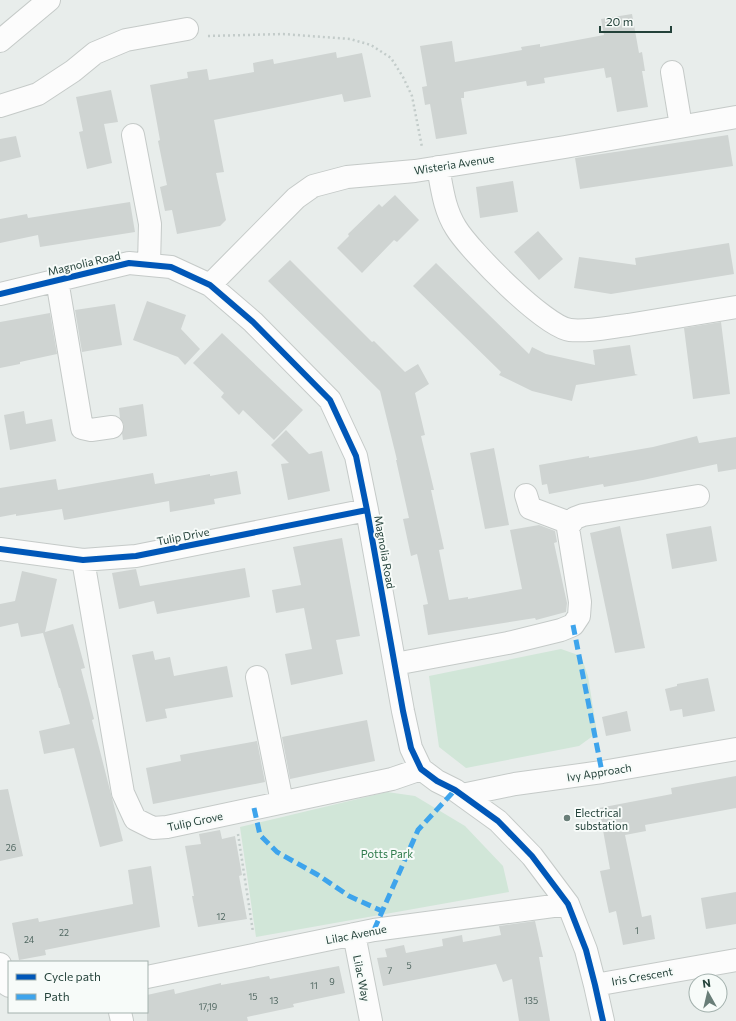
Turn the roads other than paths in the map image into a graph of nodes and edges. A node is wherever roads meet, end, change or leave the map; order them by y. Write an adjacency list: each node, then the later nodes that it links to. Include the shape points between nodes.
1 (49, 0): 3 (street)
2 (186, 29): 5 (street, via 126,40 95,54 38,94)
3 (0, 41)
4 (672, 72): 7 (street)
5 (0, 106)
6 (736, 117): 7 (street, Wisteria Avenue)
7 (681, 126): 9 (street, Wisteria Avenue)
8 (133, 135): 10 (street, via 150,224)
9 (438, 167): 12 (street, Wisteria Avenue, via 347,177 313,186 296,198); 14 (street, via 444,204 456,228 478,256 544,317 569,330 598,329)
10 (150, 265): 11 (street, Magnolia Road, via 129,263); 12 (street, Magnolia Road, via 172,267)
11 (57, 280): 13 (street, Magnolia Road); 15 (street, via 82,428 91,430)
12 (210, 285): 18 (street, Magnolia Road, via 253,322 330,400 356,456)
13 (0, 294)
14 (736, 307)
15 (112, 427)
16 (526, 495): 19 (street, via 530,508 567,522)
17 (698, 496): 19 (street, via 583,515 575,518)
18 (368, 510): 21 (street, Tulip Drive, via 136,556); 22 (street, Magnolia Road)
19 (568, 527): 22 (street, via 580,602 579,616 573,625 508,643)
20 (0, 550): 21 (street, Tulip Drive)
21 (83, 560): 27 (street, Tulip Grove, via 123,793 135,819 153,828 167,827)
22 (395, 664): 25 (street, Magnolia Road, via 411,748)
23 (258, 676): 27 (street)
24 (736, 749): 26 (street, Ivy Approach, via 515,784)
25 (421, 769): 26 (street, Magnolia Road); 27 (street, Tulip Grove, via 392,779)
26 (462, 795): 28 (street, Magnolia Road, via 498,821 532,856)
27 (282, 802)
28 (568, 904): 29 (street, Lilac Avenue); 34 (street, Magnolia Road, via 586,950)
29 (354, 934): 32 (street, Lilac Avenue); 35 (street, Lilac Way)
30 (736, 960): 34 (street, Iris Crescent)
31 (0, 965): 33 (street, via 4,982)
32 (148, 977)
33 (8, 985)
34 (595, 985): 36 (street, Magnolia Road)
35 (371, 1021)
36 (603, 1021)

